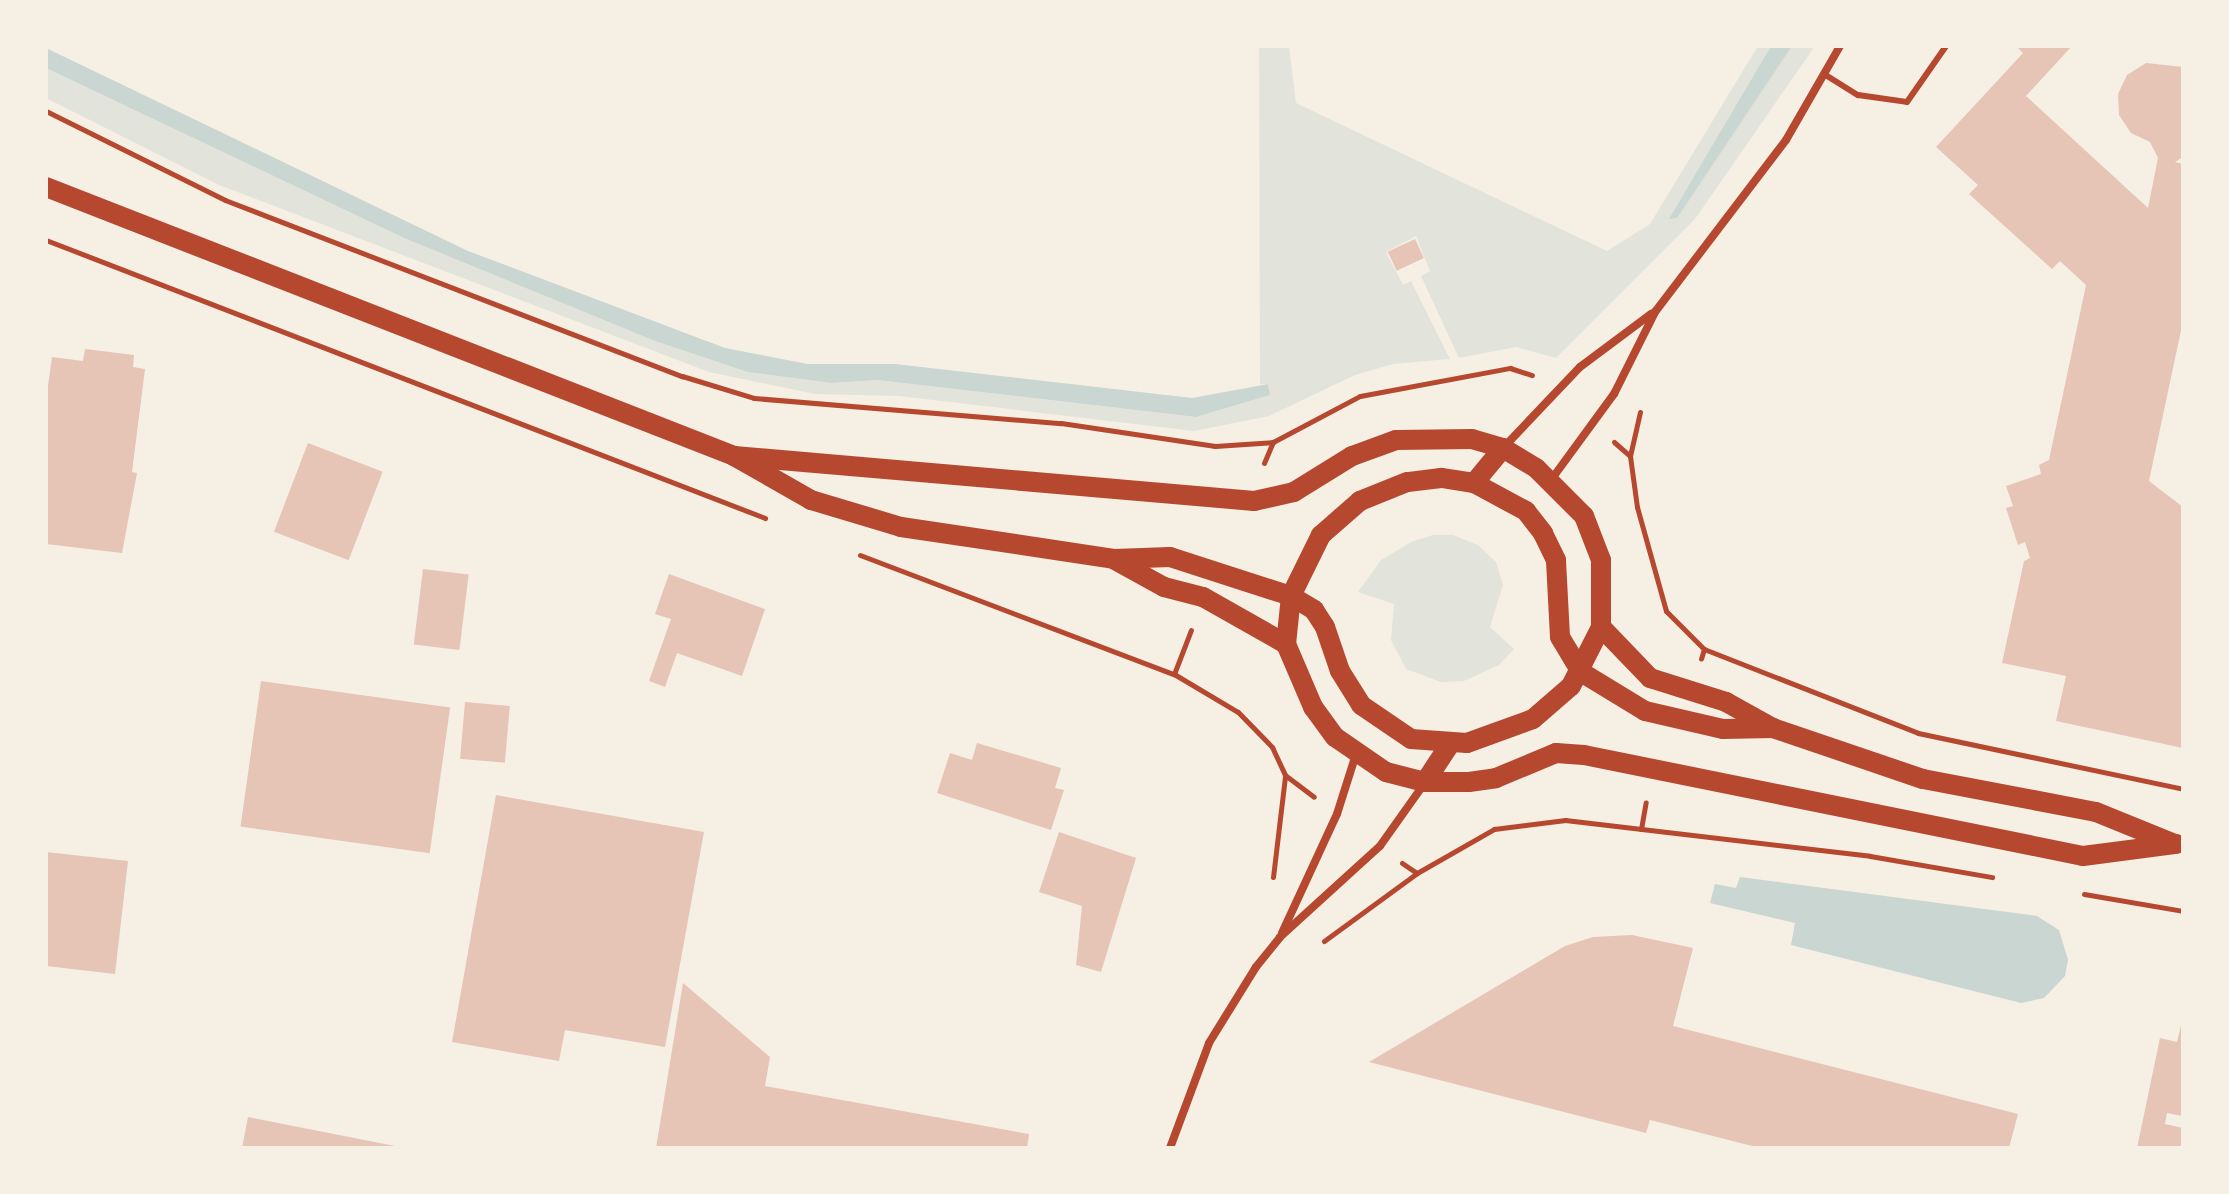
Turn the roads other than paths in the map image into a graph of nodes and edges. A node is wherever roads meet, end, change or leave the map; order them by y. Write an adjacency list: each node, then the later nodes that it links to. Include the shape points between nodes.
1 (1840, 46): 3 (street)
2 (1946, 46): 3 (lane, via 1907,102 1858,95)
3 (1824, 74): 5 (street, via 1786,140)
4 (46, 187): 7 (main road)
5 (1655, 312): 6 (street, via 1580,367); 8 (street, via 1614,394)
6 (1503, 448): 7 (main road, via 1448,436 1396,440 1352,456 1294,492 1254,501); 8 (main road); 9 (main road)
7 (734, 456): 10 (main road, via 811,500 901,527)
8 (1550, 480): 12 (main road, via 1576,505 1595,536 1604,583)
9 (1474, 483): 11 (main road, via 1424,479 1360,501 1321,535); 14 (main road, via 1526,511 1543,533 1556,560 1560,637)
10 (1114, 559): 11 (main road, via 1170,557); 13 (main road, via 1164,587 1203,597)
11 (1291, 596): 13 (main road); 16 (main road, via 1320,618 1349,689 1376,719 1411,739)
12 (1601, 627): 14 (main road); 15 (main road, via 1650,678 1726,702)
13 (1286, 644): 17 (main road, via 1313,707)
14 (1581, 672): 15 (main road, via 1645,711 1723,729); 16 (main road, via 1556,704 1533,719 1503,734)
15 (1773, 728): 19 (main road, via 1923,779 2096,812)
16 (1450, 744): 18 (main road)
17 (1356, 754): 18 (main road, via 1386,772); 20 (street, via 1337,814)
18 (1425, 782): 19 (main road, via 1496,778 1556,753 1584,755 2083,856); 20 (street, via 1380,846)
19 (2180, 845)
20 (1280, 937): 21 (street, via 1209,1043)
21 (1170, 1148)

